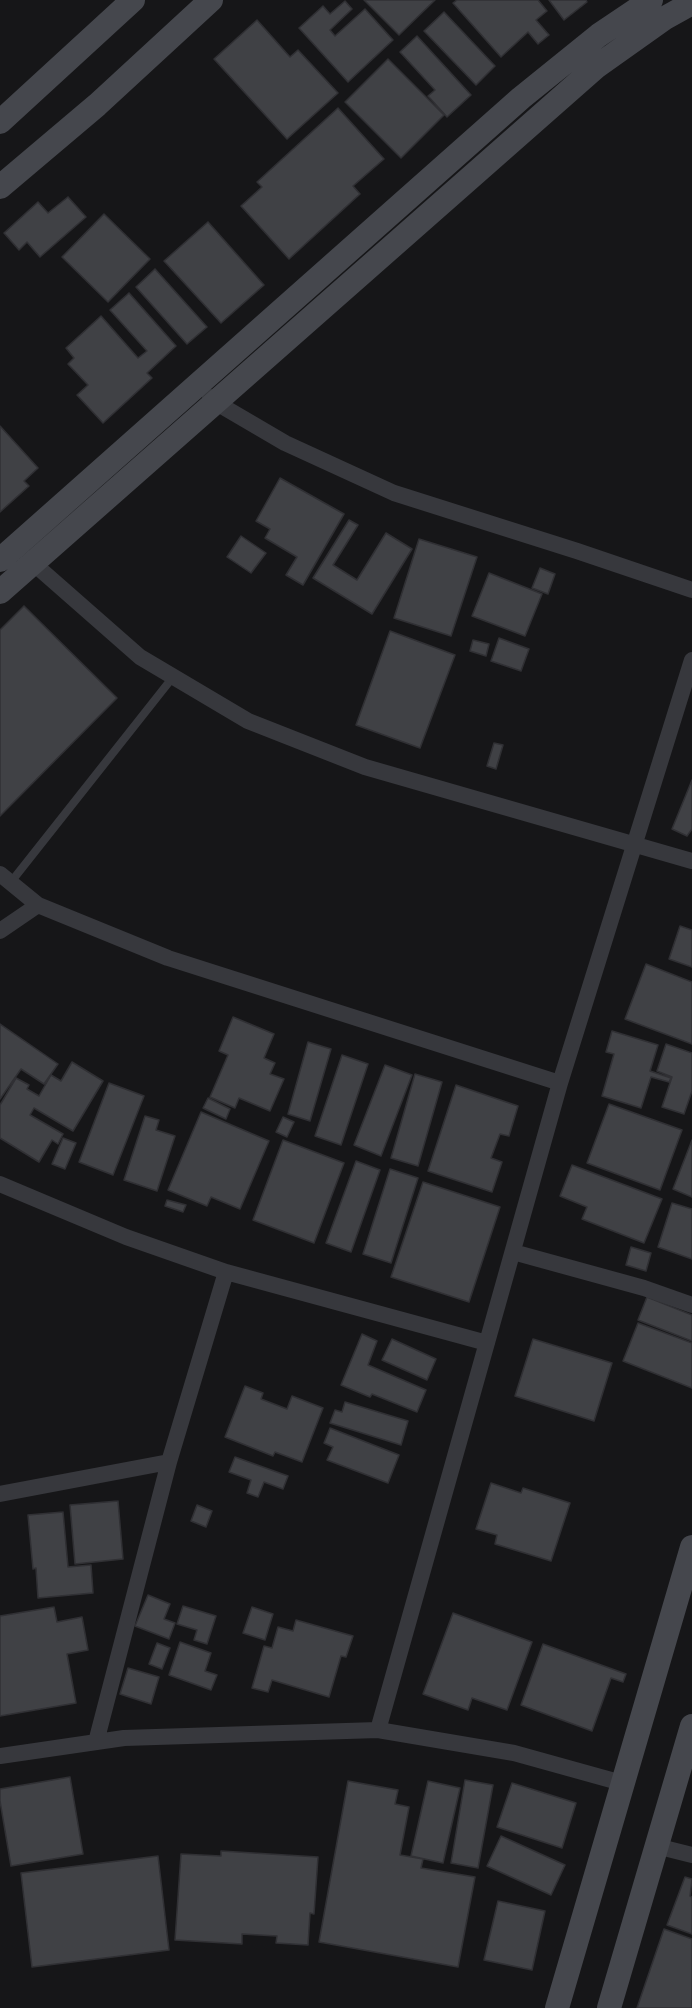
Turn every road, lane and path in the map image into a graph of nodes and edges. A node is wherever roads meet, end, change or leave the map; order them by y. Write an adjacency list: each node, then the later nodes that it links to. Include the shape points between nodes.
1 (133, 0): 5 (street)
2 (211, 0): 6 (street)
3 (651, 0): 7 (street, via 599,35 520,98)
4 (692, 3): 8 (street, via 596,67)
5 (0, 122)
6 (0, 187)
7 (198, 382): 8 (street); 9 (street)
8 (215, 402): 10 (street); 11 (street, via 285,443 394,493)
9 (0, 560)
10 (33, 563): 12 (street); 14 (street, via 140,657)
11 (692, 590)
12 (0, 592)
13 (692, 660): 15 (street)
14 (173, 677): 15 (street, via 248,721 365,767); 17 (lane)
15 (635, 844): 16 (street); 20 (street)
16 (692, 861)
17 (5, 878): 18 (street)
18 (38, 906): 19 (street); 20 (street, via 168,958)
19 (0, 931)
20 (560, 1083): 22 (street)
21 (0, 1184): 23 (street, via 126,1237)
22 (513, 1251): 24 (street); 25 (street)
23 (226, 1272): 25 (street); 26 (street)
24 (692, 1305)
25 (487, 1343): 30 (street)
26 (169, 1462): 27 (street); 31 (street)
27 (0, 1494)
28 (692, 1547): 33 (street)
29 (692, 1726): 34 (street)
30 (378, 1730): 31 (street); 33 (street, via 514,1753)
31 (96, 1742): 32 (street)
32 (0, 1756)
33 (622, 1783): 36 (street)
34 (656, 1846): 35 (street); 37 (street)
35 (692, 1855)
36 (557, 2008)
37 (609, 2008)

